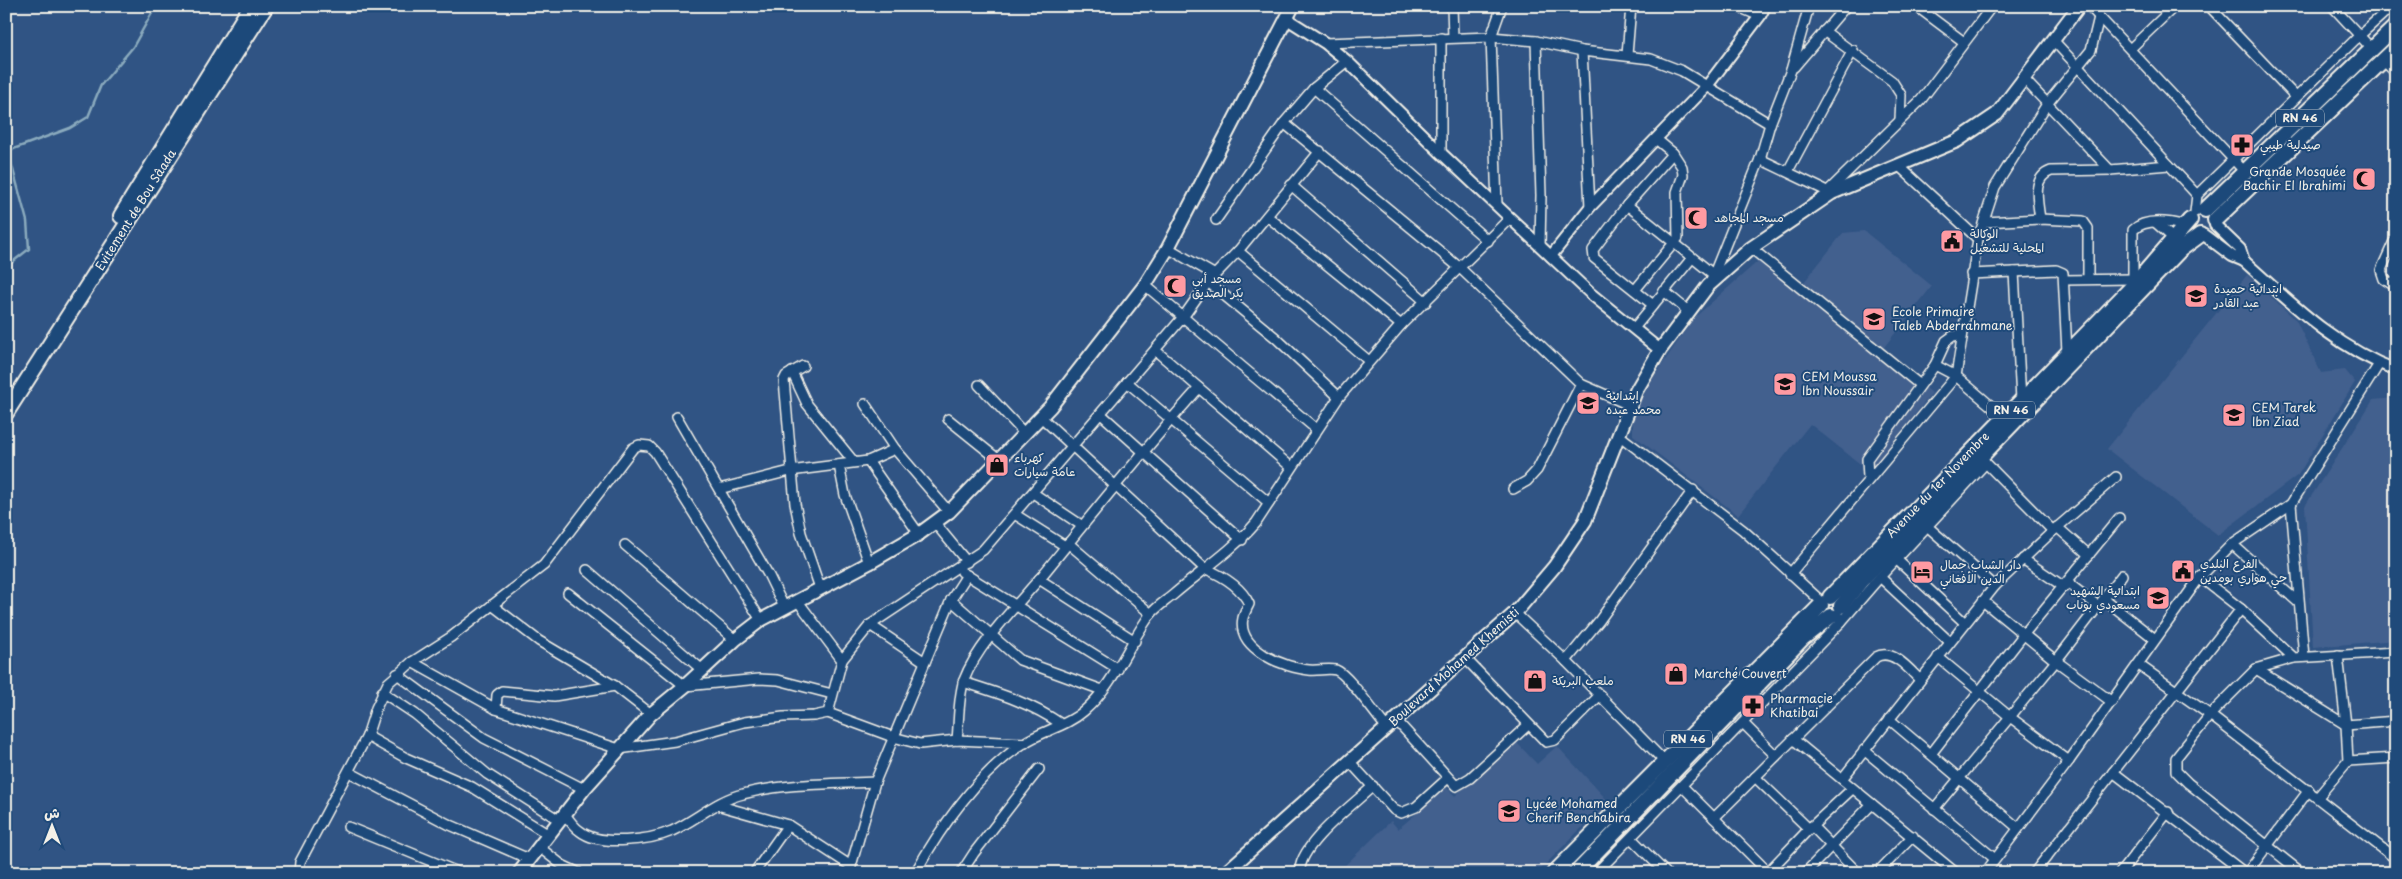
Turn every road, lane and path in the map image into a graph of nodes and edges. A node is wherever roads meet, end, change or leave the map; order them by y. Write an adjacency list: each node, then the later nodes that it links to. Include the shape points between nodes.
1 (251, 6): 123 (main road, Evitement de Bou Sâada)
2 (266, 6): 128 (main road, Evitement de Bou Sâada)
3 (1293, 6): 20 (main road)
4 (1452, 6): 24 (street)
5 (1502, 6): 25 (street)
6 (1631, 6): 36 (street)
7 (1736, 6): 18 (street)
8 (1810, 6): 40 (street)
9 (1846, 6): 22 (street)
10 (1916, 6): 29 (street)
11 (1992, 6): 29 (street)
12 (2079, 6): 27 (main road, Boulevard Mohamed Khemisti)
13 (2089, 6): 19 (street)
14 (2175, 6): 32 (street)
15 (2209, 6): 45 (street)
16 (2332, 6): 23 (street)
17 (2392, 6): 23 (street)
18 (1762, 11): 43 (street)
19 (2099, 16): 32 (street); 39 (street, via 2091,50)
20 (1287, 19): 30 (street); 82 (main road)
21 (2396, 26): 33 (main road, Avenue du 1er Novembre / RN 46)
22 (1824, 31): 34 (street); 40 (street)
23 (2359, 36): 33 (street); 45 (street)
24 (1453, 37): 25 (street); 26 (street)
25 (1491, 37): 28 (street); 65 (street)
26 (1441, 38): 30 (street); 52 (street)
27 (2053, 40): 39 (street); 42 (main road, Boulevard Mohamed Khemisti)
28 (1536, 41): 35 (street); 81 (street)
29 (1964, 42): 47 (street, via 1921,100)
30 (1325, 43): 38 (street)
31 (2396, 48): 37 (main road, RN 46)
32 (2130, 49): 55 (street)
33 (2372, 49): 60 (main road, Avenue du 1er Novembre / RN 46)
34 (1853, 50): 47 (street, via 1885,74 1898,89 1902,102); 59 (street)
35 (1582, 51): 36 (street); 66 (street)
36 (1626, 55): 43 (street, via 1667,64)
37 (2383, 60): 41 (street); 74 (main road, RN 46)
38 (1347, 61): 44 (street); 52 (street)
39 (2077, 66): 46 (street); 57 (street)
40 (1791, 70): 49 (street)
41 (2396, 73)
42 (2024, 79): 46 (street); 56 (main road, Boulevard Mohamed Khemisti, via 1997,114 1957,141)
43 (1707, 86): 49 (street); 50 (street)
44 (1314, 88): 48 (street); 79 (street)
45 (2296, 97): 55 (street)
46 (2047, 104): 58 (street); 72 (street, via 1996,187)
47 (1900, 120): 62 (street)
48 (1284, 123): 51 (street); 71 (street)
49 (1770, 124): 54 (street)
50 (1656, 139): 53 (street); 66 (street)
51 (1320, 151): 61 (street); 88 (street)
52 (1441, 154): 65 (street)
53 (1673, 154): 64 (street); 80 (street, via 1683,171 1677,192 1679,230)
54 (1760, 158): 59 (street); 93 (street)
55 (2232, 160): 60 (street); 63 (street)
56 (1898, 165): 62 (main road, Boulevard Mohamed Khemisti); 77 (street)
57 (2169, 165): 58 (street); 63 (street)
58 (2110, 170): 70 (street, via 2052,171 2044,174 2037,187)
59 (1788, 171): 62 (street)
60 (2244, 172): 68 (main road, Avenue du 1er Novembre / RN 46)
61 (1291, 185): 67 (street); 101 (street)
62 (1829, 192): 83 (main road, Boulevard Mohamed Khemisti)
63 (2197, 195): 68 (street)
64 (1627, 204): 80 (street); 99 (street, via 1596,244 1593,254)
65 (1497, 205): 69 (street)
66 (1590, 207): 85 (street)
67 (1267, 216): 84 (street); 105 (street)
68 (2194, 217): 73 (street); 74 (main road, via 2212,213); 75 (main road, via 2191,228); 78 (main road, Avenue du 1er Novembre / RN 46)
69 (1510, 218): 79 (street); 81 (street)
70 (2040, 219): 72 (street); 92 (street, via 2086,223 2090,252)
71 (1216, 220)
72 (1985, 222): 77 (street)
73 (2156, 222): 78 (street); 96 (street, via 2133,230)
74 (2215, 223): 75 (main road, via 2211,232); 87 (street, via 2240,249)
75 (2202, 235): 87 (street); 143 (main road, Avenue du 1er Novembre / RN 46, via 2181,250)
76 (2396, 237): 98 (street, via 2381,273 2385,281)
77 (1978, 239): 90 (street)
78 (2175, 240): 96 (main road, Avenue du 1er Novembre / RN 46)
79 (1488, 241): 88 (street)
80 (1674, 244): 86 (street); 99 (street)
81 (1540, 246): 85 (street)
82 (1168, 248): 91 (street); 97 (main road)
83 (1752, 248): 93 (main road, Boulevard Mohamed Khemisti); 121 (street)
84 (1238, 251): 91 (street); 111 (street)
85 (1551, 256): 106 (street, via 1591,294)
86 (1692, 258): 93 (street); 100 (street)
87 (2244, 261): 112 (street, via 2313,323)
88 (1460, 268): 101 (street); 119 (street)
89 (2014, 272): 90 (street); 94 (street, via 2059,270 2063,272); 125 (street)
90 (1971, 274): 107 (street)
91 (1215, 275): 95 (street)
92 (2088, 279): 94 (street); 96 (street)
93 (1711, 280): 103 (main road, Boulevard Mohamed Khemisti)
94 (2064, 280): 110 (street)
95 (1208, 282): 104 (street); 124 (street, via 1276,338)
96 (2132, 282): 110 (main road, Avenue du 1er Novembre / RN 46)
97 (1145, 284): 104 (street); 131 (main road)
98 (2396, 287)
99 (1635, 290): 102 (street)
100 (1664, 291): 102 (street); 103 (street)
101 (1426, 302): 105 (street)
102 (1653, 305): 106 (street)
103 (1688, 311): 109 (main road, Boulevard Mohamed Khemisti)
104 (1184, 316): 108 (street); 135 (street)
105 (1401, 325): 111 (street)
106 (1635, 327): 109 (street)
107 (1962, 335): 114 (street, via 1946,341); 117 (street)
108 (1156, 350): 118 (street); 122 (street)
109 (1660, 350): 127 (main road, Boulevard Mohamed Khemisti)
110 (2067, 352): 125 (main road, Avenue du 1er Novembre / RN 46)
111 (1369, 361): 124 (street)
112 (2379, 364): 115 (street); 156 (street)
113 (803, 366): 116 (street)
114 (1935, 366): 117 (street); 121 (street)
115 (2396, 370)
116 (792, 372): 144 (street, via 807,404); 147 (street, via 784,380)
117 (1956, 376): 132 (street); 149 (street)
118 (1128, 382): 129 (street); 134 (street)
119 (1581, 384): 127 (street); 152 (street, via 1537,470)
120 (979, 385): 136 (street)
121 (1920, 385): 149 (street, via 1867,459)
122 (1199, 388): 134 (street); 146 (street)
123 (6, 397)
124 (1339, 397): 135 (street)
125 (2021, 400): 132 (main road, Avenue du 1er Novembre / RN 46)
126 (865, 404): 139 (street)
127 (1629, 405): 137 (main road, Boulevard Mohamed Khemisti)
128 (6, 413)
129 (1101, 414): 138 (street); 140 (street)
130 (677, 417): 151 (street)
131 (1041, 417): 136 (main road); 138 (street)
132 (2004, 417): 195 (main road, Avenue du 1er Novembre / RN 46)
133 (948, 419): 142 (street)
134 (1171, 419): 140 (street); 155 (street)
135 (1316, 429): 146 (street)
136 (1024, 433): 142 (main road)
137 (1620, 436): 153 (street); 197 (main road, Boulevard Mohamed Khemisti, via 1585,521 1554,567)
138 (1072, 447): 150 (street); 154 (street)
139 (896, 449): 141 (street); 157 (street)
140 (1144, 451): 150 (street); 165 (street)
141 (868, 460): 144 (street); 164 (street)
142 (999, 460): 157 (main road)
143 (1983, 461): 162 (street); 163 (street); 195 (main road, Avenue du 1er Novembre / RN 46)
144 (854, 462): 145 (street)
145 (838, 464): 147 (street); 173 (street, via 845,495)
146 (1291, 467): 155 (street)
147 (790, 471): 151 (street); 185 (street, via 801,533)
148 (2116, 477): 163 (street)
149 (1868, 478): 177 (street)
150 (1116, 484): 161 (street); 175 (street)
151 (719, 489): 194 (street)
152 (1514, 489)
153 (1692, 490): 177 (street, via 1743,530); 215 (street)
154 (1033, 492): 158 (street); 161 (street)
155 (1269, 503): 165 (street)
156 (2291, 504): 167 (street); 191 (street)
157 (949, 512): 160 (main road)
158 (1016, 515): 166 (street); 172 (street)
159 (2119, 518): 169 (street)
160 (935, 523): 164 (main road); 172 (street)
161 (1081, 525): 166 (street)
162 (1927, 526): 170 (street); 184 (street)
163 (2055, 529): 169 (street); 171 (street)
164 (919, 534): 173 (main road)
165 (1242, 540): 175 (street)
166 (1067, 544): 182 (street); 198 (street)
167 (2232, 544): 181 (street); 191 (street)
168 (625, 545): 205 (street)
169 (2089, 556): 183 (street)
170 (1896, 559): 180 (street); 200 (street)
171 (2023, 559): 183 (street); 184 (street)
172 (967, 562): 174 (street)
173 (869, 563): 185 (main road)
174 (956, 568): 178 (street); 201 (street)
175 (1204, 568): 198 (street); 244 (street, via 1223,576 1247,598 1249,604 1243,620 1245,634 1255,648 1271,660 1287,666 1337,670)
176 (587, 570): 221 (street)
177 (1790, 574): 195 (street)
178 (967, 575): 188 (street); 192 (street)
179 (2122, 575): 190 (street)
180 (1880, 576): 195 (street); 207 (street)
181 (2200, 577): 196 (street); 204 (street)
182 (1039, 579): 192 (street); 206 (street)
183 (2066, 585): 190 (street); 202 (street)
184 (1995, 586): 189 (street)
185 (820, 588): 187 (main road)
186 (568, 593): 227 (street)
187 (797, 600): 194 (main road); 214 (street)
188 (951, 600): 203 (street); 218 (street)
189 (1983, 601): 200 (street); 202 (street)
190 (2101, 603): 204 (street); 216 (street)
191 (2299, 603): 211 (street)
192 (1016, 604): 203 (street); 222 (street)
193 (492, 605): 199 (street, via 544,565 633,448 644,444 655,452); 217 (street); 226 (street, via 539,641)
194 (784, 607): 199 (main road)
195 (1832, 609): 242 (street); 260 (main road, Avenue du 1er Novembre / RN 46); 307 (main road, Avenue du 1er Novembre / RN 46)
196 (2242, 609): 213 (street); 229 (street)
197 (1516, 613): 212 (main road, Boulevard Mohamed Khemisti); 215 (street)
198 (1151, 614): 206 (street)
199 (761, 620): 205 (main road)
200 (1965, 623): 207 (street)
201 (870, 625): 214 (street); 218 (street)
202 (2024, 634): 216 (street); 231 (street)
203 (992, 636): 225 (street, via 973,661); 228 (street, via 1020,660)
204 (2155, 639): 219 (street)
205 (736, 640): 221 (main road)
206 (1135, 641): 222 (street)
207 (1950, 642): 210 (street)
208 (2396, 652): 209 (street)
209 (2338, 655): 211 (street); 246 (street)
210 (1938, 657): 224 (street); 231 (street)
211 (2304, 657): 213 (street)
212 (1465, 658): 244 (main road, Boulevard Mohamed Khemisti); 245 (street)
213 (2294, 658): 220 (street)
214 (842, 660): 232 (street)
215 (1566, 661): 233 (street)
216 (2056, 661): 234 (street); 239 (street)
217 (412, 662): 223 (street); 235 (street)
218 (925, 662): 248 (street)
219 (2139, 665): 229 (street); 234 (street)
220 (2256, 668): 238 (street); 246 (street)
221 (702, 669): 227 (main road)
222 (1118, 669): 228 (street)
223 (397, 674): 230 (street); 271 (street, via 484,738)
224 (1920, 680): 240 (street); 249 (street, via 1896,658 1881,654)
225 (964, 682): 243 (street, via 1015,698); 250 (street)
226 (615, 686): 235 (street, via 554,696 502,691 497,695); 237 (street)
227 (685, 686): 232 (street, via 778,680); 237 (main road)
228 (1102, 690): 243 (street, via 1082,713)
229 (2176, 691): 238 (street); 263 (street)
230 (382, 692): 247 (street); 279 (street, via 487,774)
231 (1980, 692): 239 (street); 254 (street)
232 (832, 694): 236 (street)
233 (1600, 695): 245 (street, via 1550,742 1544,742); 260 (street)
234 (2112, 702): 257 (street)
235 (496, 709): 252 (street)
236 (828, 713): 248 (street); 252 (street, via 744,722 675,741)
237 (651, 714): 252 (main road)
238 (2210, 715): 273 (street); 290 (street, via 2176,758 2176,771)
239 (2010, 717): 257 (street); 267 (street)
240 (1889, 719): 253 (street); 254 (street)
241 (2396, 722): 246 (street)
242 (1743, 723): 255 (street); 270 (street)
243 (1061, 724): 251 (street)
244 (1391, 724): 259 (main road, Boulevard Mohamed Khemisti); 265 (street)
245 (1528, 725): 265 (street, via 1462,784 1456,786)
246 (2346, 725): 258 (street)
247 (367, 736): 262 (street); 285 (street, via 406,758 472,787)
248 (894, 737): 250 (street, via 920,744); 268 (street)
249 (1793, 739): 255 (street); 266 (street)
250 (957, 740): 251 (street)
251 (1025, 743): 302 (street, via 976,785)
252 (619, 749): 271 (main road)
253 (1864, 750): 266 (street); 277 (street)
254 (1931, 754): 267 (street)
255 (1776, 756): 264 (street)
256 (2396, 758): 258 (street)
257 (2069, 761): 284 (street)
258 (2348, 761): 274 (street)
259 (1350, 762): 269 (street); 304 (main road, Boulevard Mohamed Khemisti)
260 (1665, 762): 306 (main road, Avenue du 1er Novembre / RN 46)
261 (1039, 769): 303 (street)
262 (349, 772): 292 (street, via 448,824); 297 (street, via 303,855)
263 (2113, 772): 278 (street); 315 (street)
264 (1755, 777): 280 (street); 283 (street)
265 (1448, 778): 269 (street, via 1416,807 1401,814)
266 (1842, 779): 272 (street)
267 (1961, 779): 277 (street); 284 (street)
268 (875, 782): 276 (street, via 773,788 740,794); 294 (street)
269 (1373, 786): 305 (street, via 1309,847 1301,862)
270 (1682, 786): 280 (street); 287 (street)
271 (584, 789): 279 (main road)
272 (1852, 789): 275 (street); 283 (street)
273 (2309, 790): 274 (street); 290 (street)
274 (2318, 796): 291 (street)
275 (1872, 804): 286 (street); 289 (street)
276 (717, 805): 279 (street, via 673,830 632,840 590,836); 281 (street)
277 (1934, 809): 293 (street)
278 (2168, 812): 296 (street); 316 (street)
279 (562, 817): 285 (main road)
280 (1714, 818): 295 (street)
281 (788, 825): 294 (street); 301 (street)
282 (348, 828): 298 (street)
283 (1810, 828): 289 (street); 295 (street)
284 (2018, 828): 293 (street)
285 (549, 834): 288 (main road)
286 (1913, 836): 312 (street); 313 (street)
287 (1632, 839): 308 (street); 309 (street)
288 (539, 846): 292 (main road); 300 (street, via 562,865)
289 (1831, 846): 310 (street); 311 (street)
290 (2268, 846): 316 (street); 317 (street)
291 (2394, 856)
292 (529, 859): 299 (main road)
293 (1995, 859): 314 (street)
294 (850, 870)
295 (1768, 872)
296 (2123, 872)
297 (299, 873)
298 (460, 873)
299 (519, 873)
300 (578, 873)
301 (754, 873)
302 (915, 873)
303 (961, 873)
304 (1224, 873)
305 (1300, 873)
306 (1555, 873)
307 (1576, 873)
308 (1596, 873)
309 (1666, 873)
310 (1806, 873)
311 (1858, 873)
312 (1877, 873)
313 (1956, 873)
314 (1984, 873)
315 (2034, 873)
316 (2246, 873)
317 (2302, 873)

